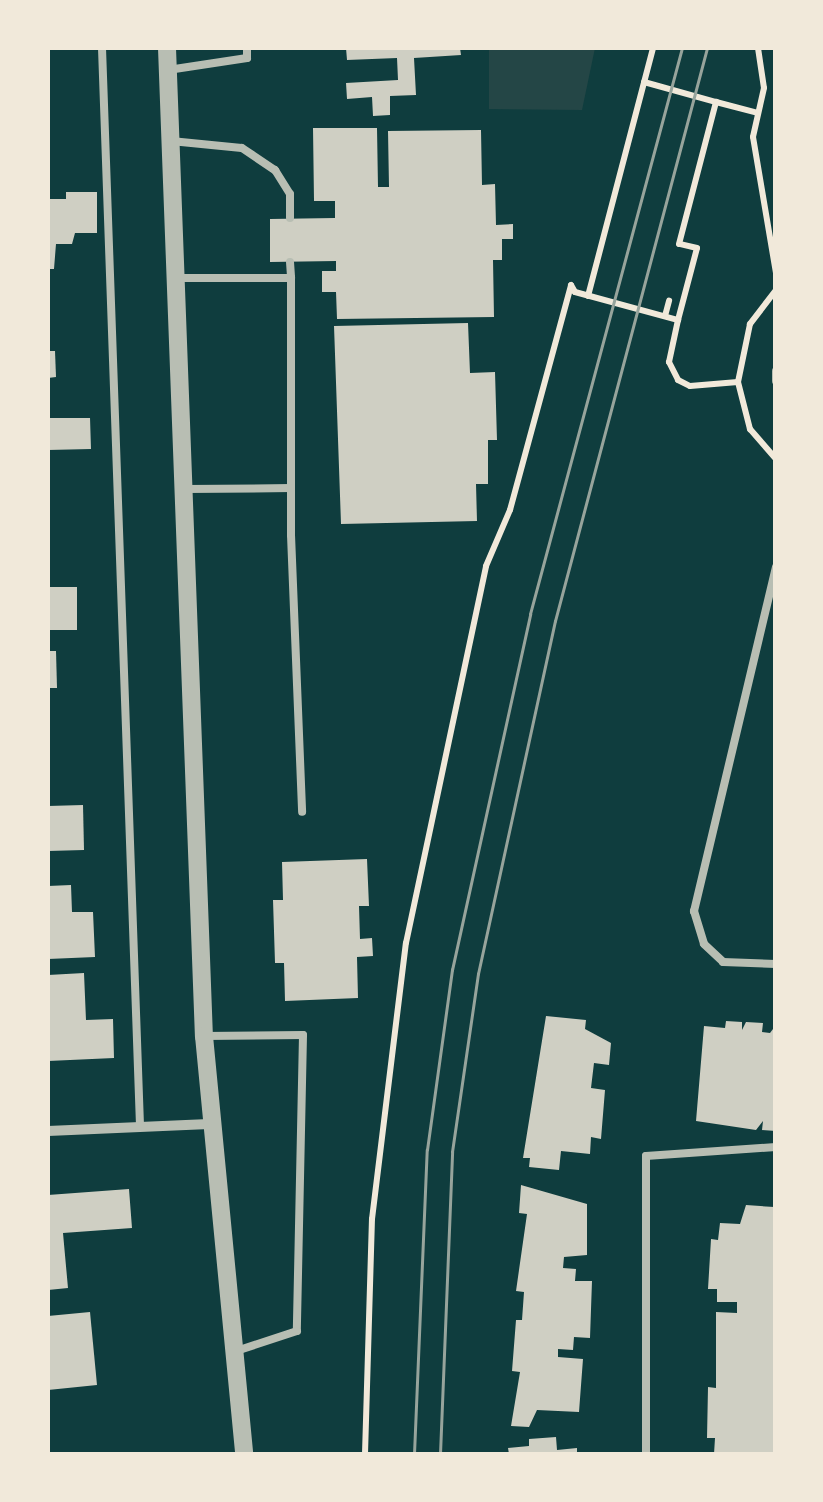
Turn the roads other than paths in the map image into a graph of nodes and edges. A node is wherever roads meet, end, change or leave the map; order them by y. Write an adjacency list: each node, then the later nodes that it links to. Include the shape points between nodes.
1 (102, 48): 19 (lane)
2 (167, 48): 4 (street)
3 (247, 48): 4 (lane, via 247,58)
4 (168, 70): 5 (street)
5 (171, 142): 6 (lane, via 242,148 274,170 290,194); 8 (street)
6 (290, 218)
7 (290, 262): 9 (lane)
8 (176, 278): 9 (lane); 13 (street)
9 (291, 278): 12 (lane)
10 (776, 371): 11 (lane)
11 (776, 380)
12 (291, 488): 13 (lane); 15 (lane)
13 (182, 490): 17 (street)
14 (776, 567): 16 (lane, via 694,910 704,944 723,962)
15 (302, 812)
16 (776, 964)
17 (204, 1036): 18 (street); 22 (lane, via 303,1035 297,1331)
18 (209, 1124): 19 (street); 22 (street)
19 (140, 1127): 20 (street)
20 (48, 1131)
21 (776, 1147): 24 (lane, via 646,1156)
22 (230, 1352): 23 (street)
23 (244, 1454)
24 (646, 1454)

